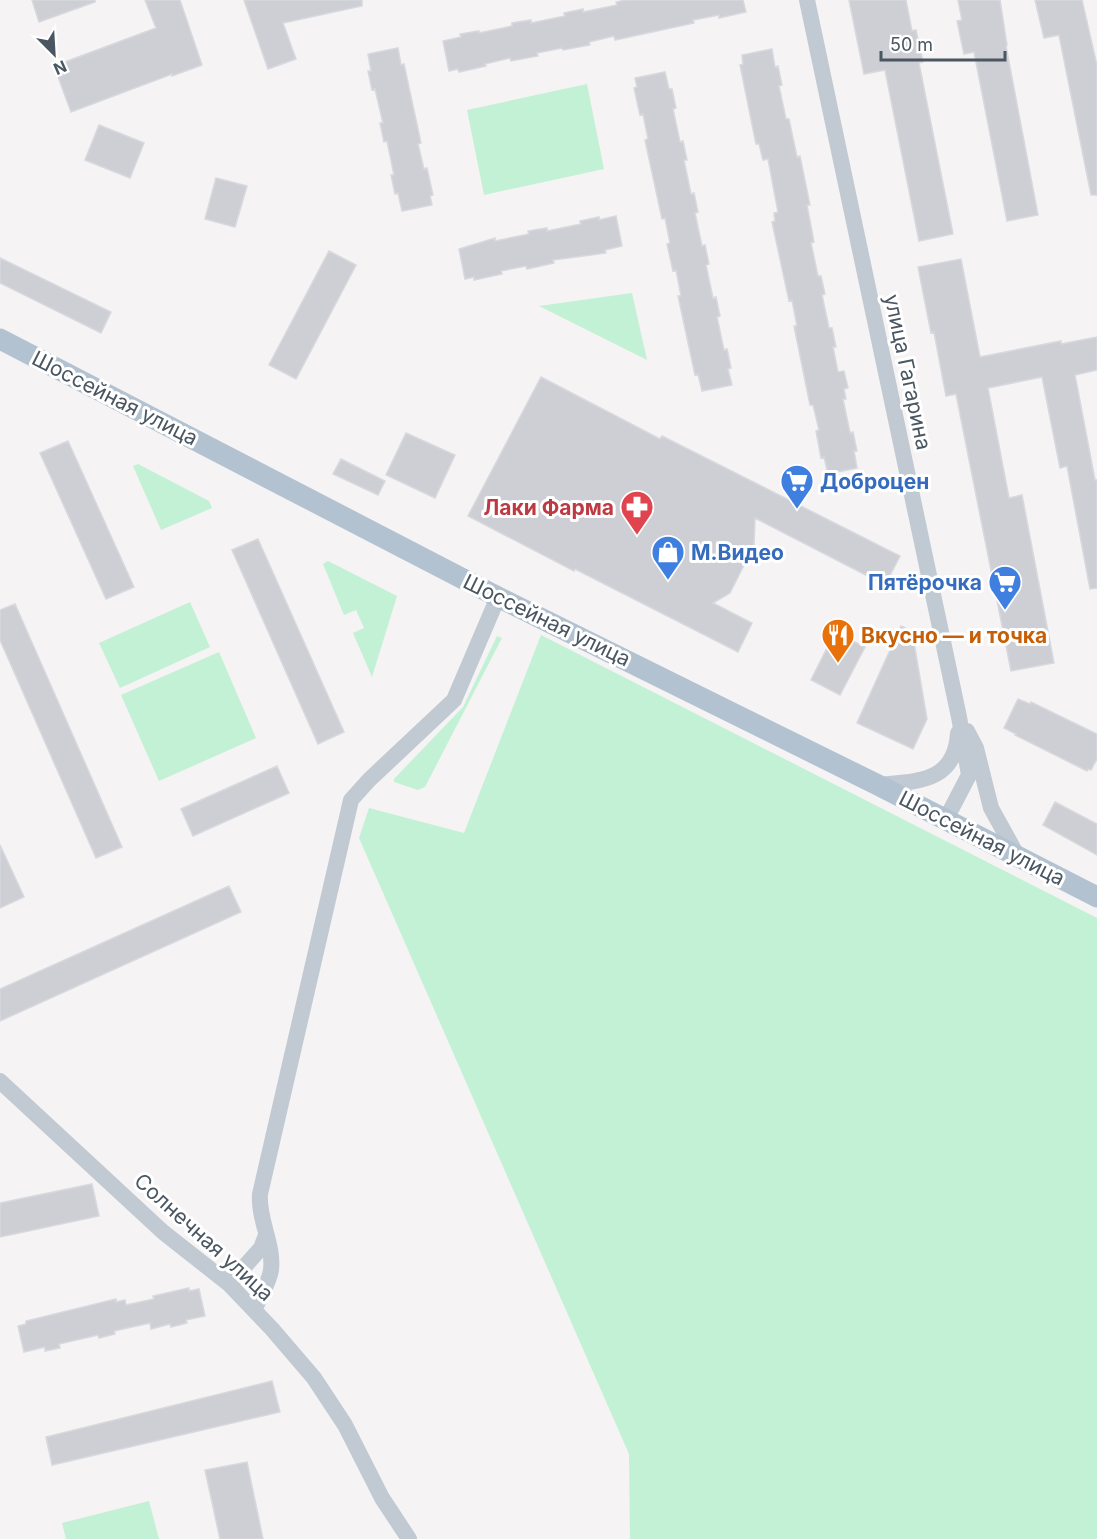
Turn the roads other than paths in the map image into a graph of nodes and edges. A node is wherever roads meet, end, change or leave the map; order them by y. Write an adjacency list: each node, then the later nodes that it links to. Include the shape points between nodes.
1 (807, 0): 4 (street, улица Гагарина)
2 (0, 339): 3 (main road, Шоссейная улица)
3 (498, 597): 5 (main road, Шоссейная улица); 10 (street, via 454,700 351,800 260,1194)
4 (959, 717): 5 (street, via 954,753 940,772 926,780); 6 (street, улица Гагарина, via 969,775); 7 (street, via 976,748 991,808)
5 (878, 785): 6 (main road, Шоссейная улица)
6 (946, 819): 7 (main road, Шоссейная улица)
7 (1017, 855): 8 (main road, Шоссейная улица)
8 (1097, 897)
9 (0, 1081): 11 (street, Солнечная улица, via 163,1232)
10 (266, 1235): 11 (street, via 261,1248); 12 (street, via 270,1272)
11 (229, 1284): 12 (street, Солнечная улица)
12 (254, 1310): 13 (street, Солнечная улица, via 314,1378)
13 (409, 1539)

